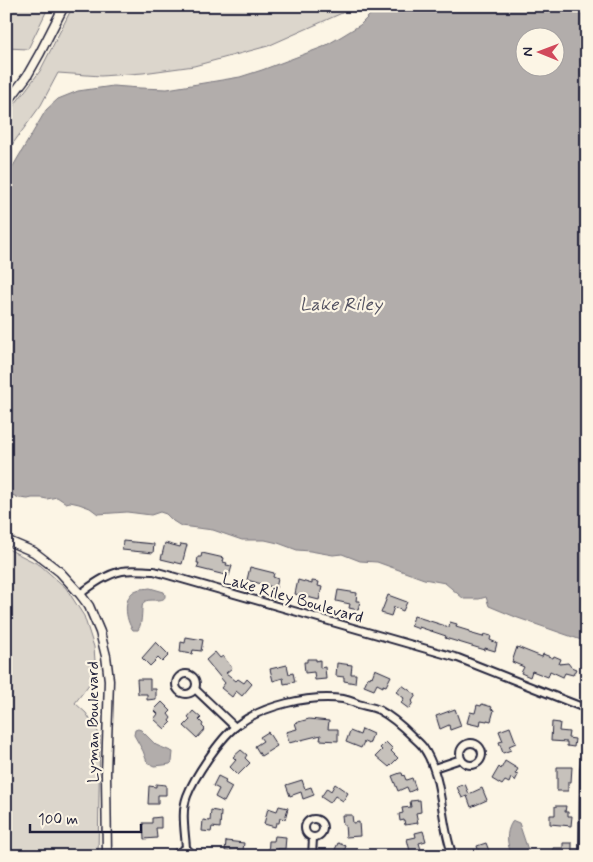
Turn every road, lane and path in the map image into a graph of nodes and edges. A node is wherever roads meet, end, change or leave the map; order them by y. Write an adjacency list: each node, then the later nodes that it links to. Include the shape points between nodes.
1 (64, 6): 2 (street, via 27,76)
2 (6, 104)
3 (6, 540): 4 (street, via 34,552 60,572)
4 (80, 594): 6 (street, Lake Riley Boulevard, via 121,571 154,571 458,658); 14 (street, Lyman Boulevard, via 100,632 109,680)
5 (195, 689): 7 (street)
6 (587, 708)
7 (235, 727): 10 (street, via 268,709 289,703 344,699 379,710 399,723 422,746); 13 (street, via 206,764 187,796 184,813)
8 (587, 739): 11 (street)
9 (461, 759): 10 (street)
10 (434, 768): 18 (street)
11 (586, 770): 19 (street)
12 (313, 838): 17 (street)
13 (186, 848): 15 (street); 16 (street)
14 (107, 856)
15 (172, 856)
16 (194, 856)
17 (312, 856)
18 (453, 856)
19 (583, 856)

